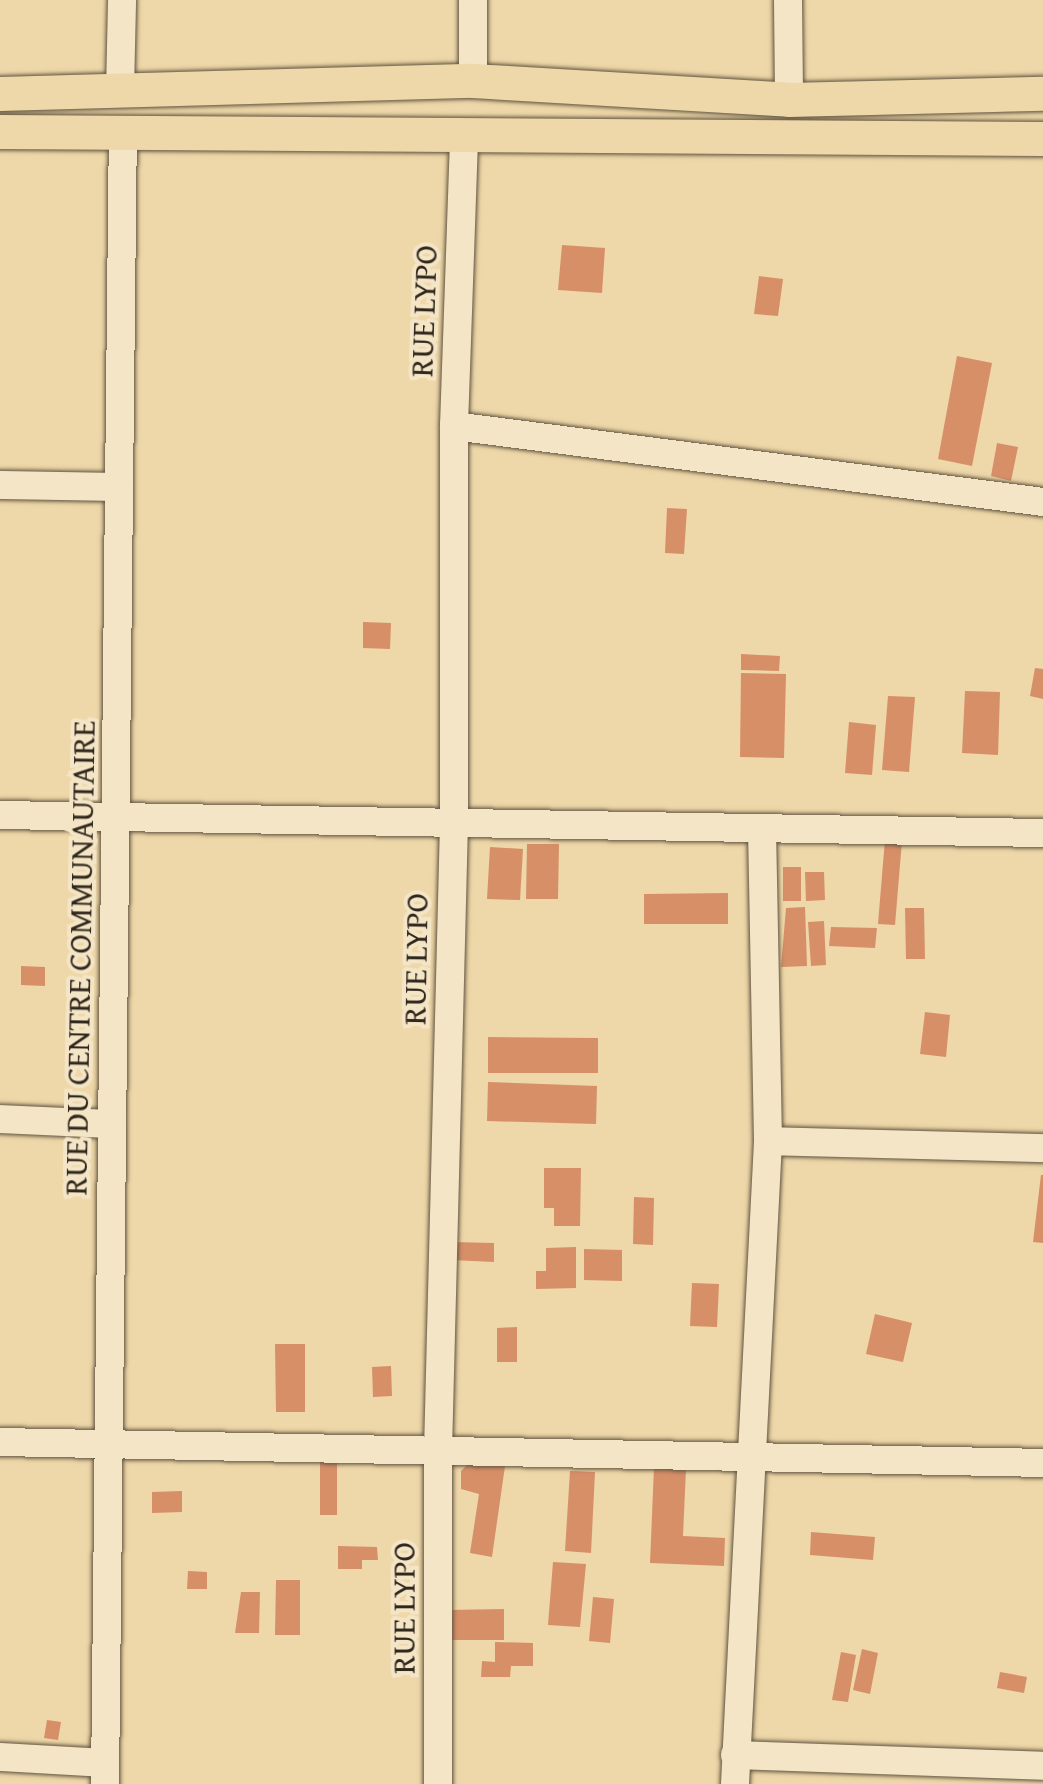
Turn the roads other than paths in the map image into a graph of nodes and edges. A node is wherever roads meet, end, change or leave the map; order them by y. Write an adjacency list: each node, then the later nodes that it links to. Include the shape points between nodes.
1 (122, 0): 5 (street)
2 (473, 0): 4 (street)
3 (788, 0): 8 (street)
4 (473, 81): 5 (main road); 8 (main road)
5 (120, 91): 6 (main road)
6 (0, 94)
7 (1043, 94): 8 (main road)
8 (789, 100)
9 (0, 132): 10 (main road)
10 (123, 133): 11 (main road); 15 (street, RUE DU CENTRE COMMUNAUTAIRE)
11 (464, 136): 12 (main road); 13 (street, RUE LYPO)
12 (1043, 139)
13 (454, 426): 16 (street); 19 (street, RUE LYPO)
14 (0, 485): 15 (street)
15 (119, 487): 18 (street, RUE DU CENTRE COMMUNAUTAIRE)
16 (1043, 502)
17 (0, 815): 18 (street)
18 (115, 819): 19 (street); 23 (street, RUE DU CENTRE COMMUNAUTAIRE)
19 (454, 825): 20 (street); 28 (street, RUE LYPO)
20 (762, 830): 21 (street); 24 (street)
21 (1043, 833)
22 (0, 1119): 23 (street)
23 (112, 1124): 27 (street, RUE DU CENTRE COMMUNAUTAIRE)
24 (768, 1141): 25 (street); 29 (street)
25 (1043, 1148)
26 (0, 1442): 27 (street)
27 (108, 1443): 28 (street); 34 (street, RUE DU CENTRE COMMUNAUTAIRE)
28 (438, 1451): 29 (street); 35 (street, RUE LYPO)
29 (753, 1457): 30 (street); 31 (street)
30 (1043, 1463)
31 (735, 1755): 33 (street); 36 (street)
32 (0, 1757): 34 (street)
33 (1043, 1766)
34 (105, 1773)
35 (438, 1784)
36 (735, 1784)

